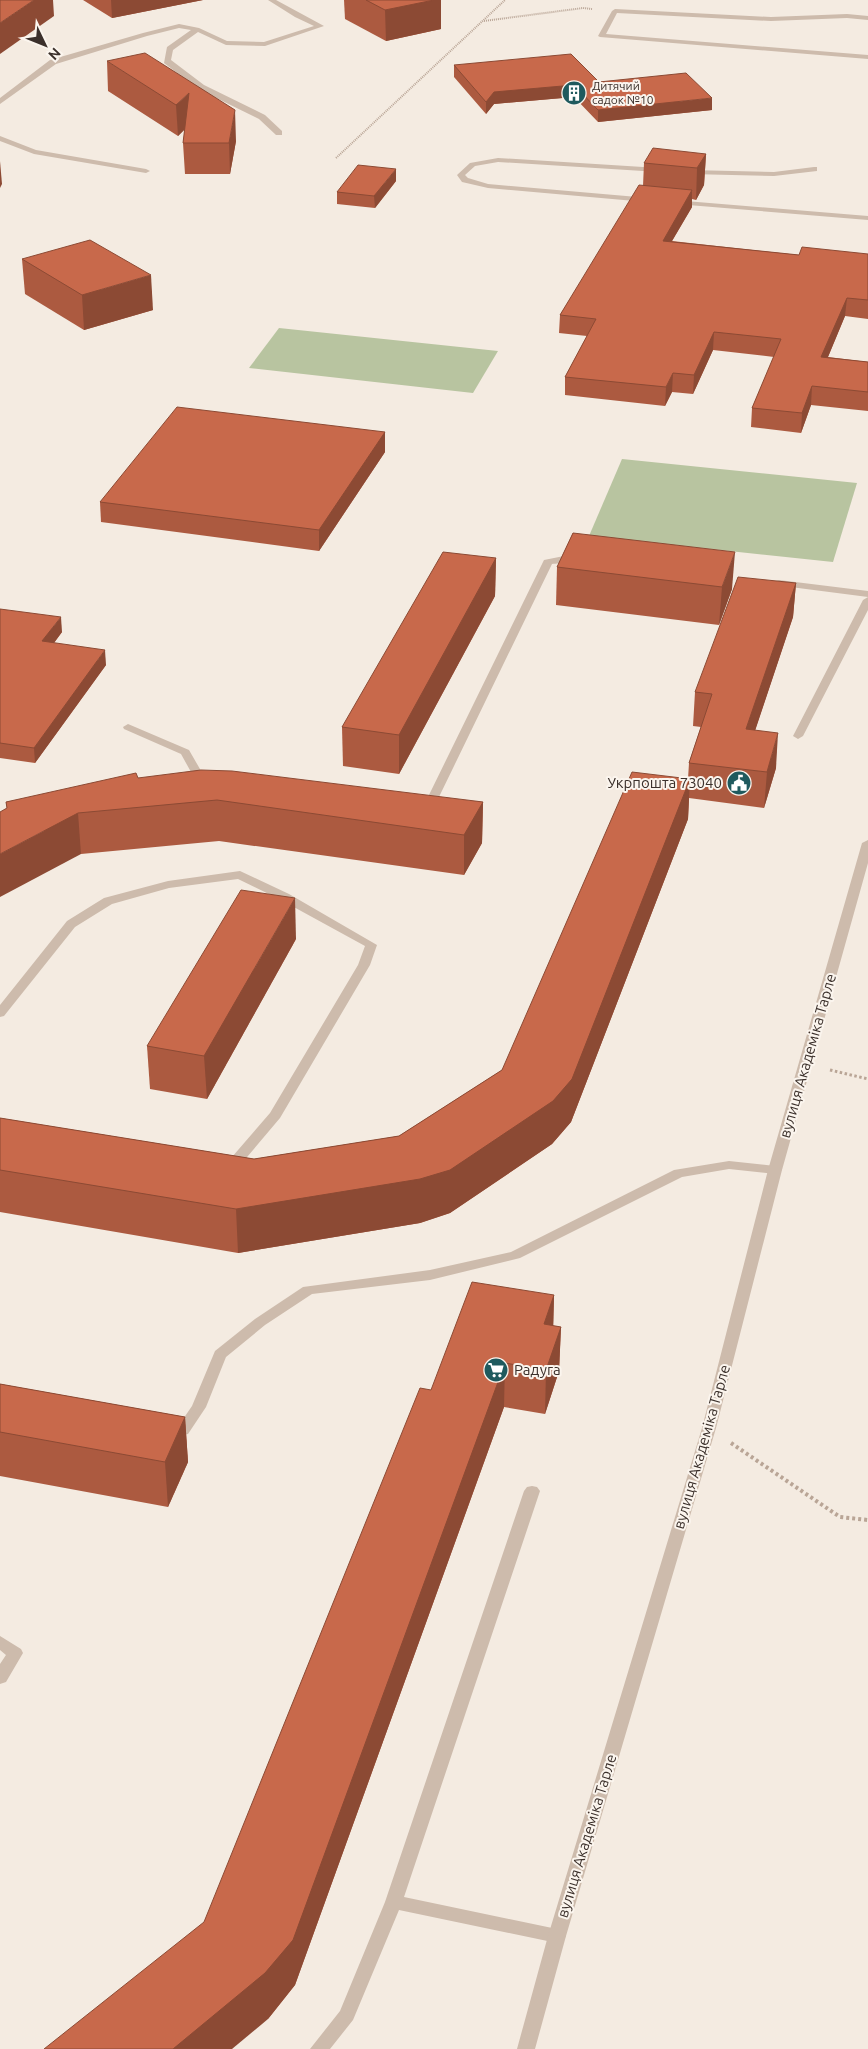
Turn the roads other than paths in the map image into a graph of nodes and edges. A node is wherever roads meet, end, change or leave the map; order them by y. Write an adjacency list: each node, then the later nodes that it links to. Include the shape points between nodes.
1 (272, 0): 3 (street, via 320,26 265,44 226,43)
2 (868, 18): 4 (street, via 771,19 615,11 602,36)
3 (197, 29): 5 (street, via 180,26 145,34 53,62); 6 (street, via 170,49 167,60 200,87 262,117)
4 (868, 57)
5 (0, 102)
6 (279, 133)
7 (0, 138): 10 (street, via 34,152)
8 (814, 169): 11 (street, via 774,174)
9 (666, 170): 12 (street, via 498,160 477,162 468,166 461,175 465,180 488,186)
10 (146, 171)
11 (676, 171)
12 (654, 200)
13 (663, 201): 14 (street)
14 (868, 218)
15 (585, 559): 22 (street, via 548,562 432,799)
16 (769, 581): 17 (street)
17 (868, 594)
18 (868, 600): 20 (street)
19 (128, 727): 21 (street, via 185,752 200,779)
20 (798, 736)
21 (218, 783)
22 (405, 804)
23 (868, 843): 26 (street, вулиця Академіка Тарле)
24 (0, 1013): 25 (street, via 71,924 108,901 168,885 240,875 371,945 364,966 275,1115 237,1160)
25 (208, 1168)
26 (775, 1170): 27 (street, via 729,1165 679,1172 515,1255 430,1275 308,1290 220,1354 199,1407 183,1430); 32 (street, вулиця Академіка Тарле, via 709,1428)
27 (157, 1427)
28 (532, 1491): 31 (street)
29 (0, 1642): 30 (street, via 15,1653)
30 (0, 1678)
31 (394, 1902): 32 (street); 33 (street, via 347,2015)
32 (557, 1936): 34 (street, вулиця Академіка Тарле)
33 (319, 2049)
34 (526, 2049)

